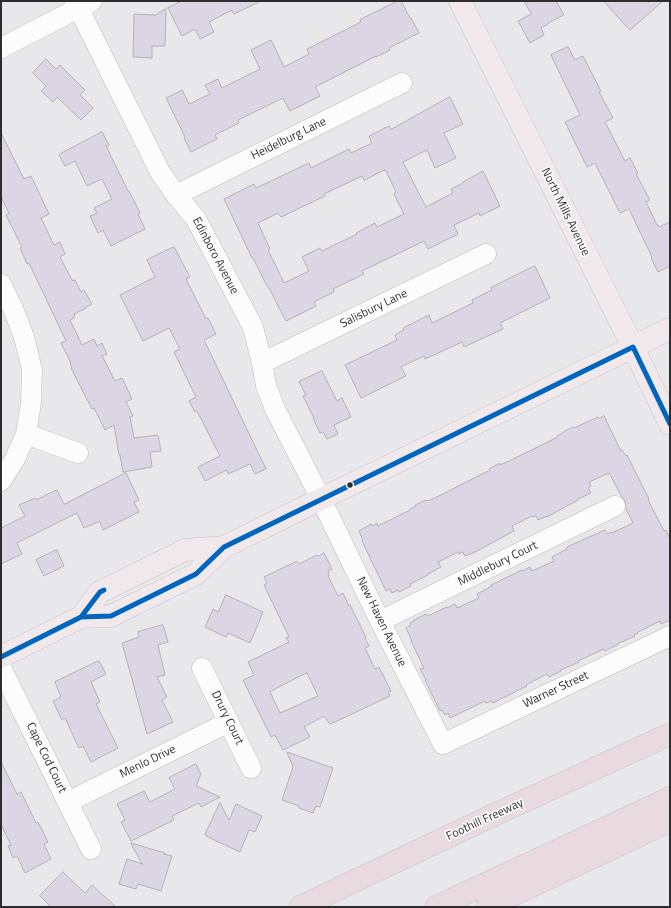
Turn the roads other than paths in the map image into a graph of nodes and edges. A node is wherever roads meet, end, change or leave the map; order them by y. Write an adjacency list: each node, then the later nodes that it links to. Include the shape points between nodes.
1 (460, 1): 9 (main road, North Mills Avenue)
2 (82, 3): 3 (street); 5 (street, Edinboro Avenue, via 160,172)
3 (1, 48)
4 (402, 83): 5 (street, Heidelburg Lane)
5 (176, 195): 10 (street, Edinboro Avenue, via 196,218 253,327)
6 (486, 254): 10 (street, Salisbury Lane)
7 (1, 284): 12 (street, via 24,337 32,370 31,403)
8 (670, 329): 9 (main road)
9 (633, 347): 11 (main road, North Mills Avenue); 15 (main road)
10 (262, 363): 15 (street, Edinboro Avenue, via 266,386 275,409)
11 (670, 424)
12 (26, 434): 13 (street); 14 (street, via 15,459)
13 (78, 453)
14 (1, 481)
15 (322, 499): 17 (street, New Haven Avenue); 19 (main road, via 224,547 196,574 111,616 81,617)
16 (615, 506): 17 (street, Middlebury Court)
17 (380, 621): 24 (street, New Haven Avenue)
18 (670, 636): 24 (street, Warner Street)
19 (1, 657)
20 (1, 668): 27 (street, Cape Cod Court)
21 (202, 668): 22 (street, Drury Court)
22 (229, 722): 25 (street, Drury Court); 27 (street, Menlo Drive)
23 (670, 734): 30 (highway, Foothill Freeway)
24 (443, 744)
25 (252, 768)
26 (670, 798): 31 (highway)
27 (68, 802): 29 (street, Cape Cod Court)
28 (670, 821): 32 (highway)
29 (91, 849)
30 (300, 907)
31 (436, 907)
32 (487, 907)

